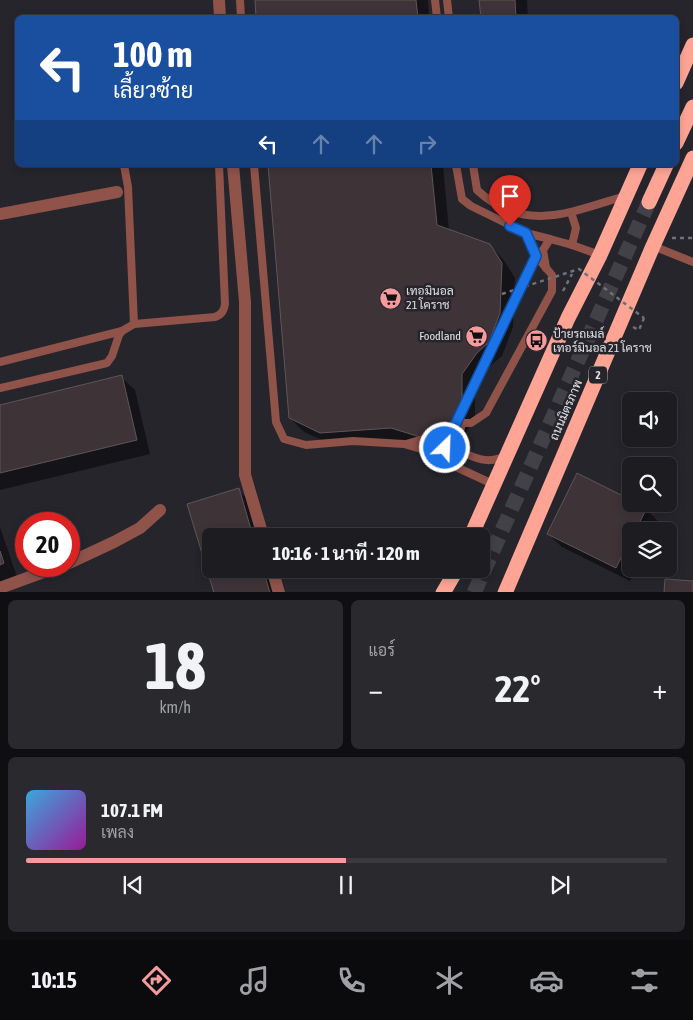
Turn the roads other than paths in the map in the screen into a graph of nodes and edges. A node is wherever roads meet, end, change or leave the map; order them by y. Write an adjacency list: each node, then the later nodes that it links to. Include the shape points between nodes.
1 (219, 0): 5 (street)
2 (240, 0): 6 (lane)
3 (435, 0): 7 (lane)
4 (447, 0): 8 (lane)
5 (220, 15)
6 (241, 15)
7 (437, 15)
8 (449, 15)
9 (693, 44): 10 (highway)
10 (679, 76)
11 (693, 106): 12 (highway)
12 (679, 136)
13 (693, 158): 30 (highway, ถนนมิตรภาพ / 2)
14 (124, 167): 35 (lane)
15 (219, 167): 35 (lane, via 224,311 215,317)
16 (233, 167): 45 (street, via 246,302 245,475)
17 (254, 167): 40 (lane, via 276,422 284,439 306,445 353,441)
18 (456, 167): 27 (lane, via 462,199)
19 (473, 167): 25 (lane, via 477,190 497,206 533,216)
20 (639, 167): 23 (highway)
21 (665, 167): 24 (highway)
22 (117, 192): 26 (street)
23 (627, 196): 25 (lane); 31 (highway)
24 (649, 202)
25 (571, 212): 29 (lane, via 576,228)
26 (0, 214)
27 (526, 233): 28 (lane); 32 (lane)
28 (550, 239): 29 (lane); 34 (lane, via 543,250)
29 (572, 245): 31 (lane)
30 (652, 246): 33 (lane); 56 (highway, ถนนมิตรภาพ / 2)
31 (600, 254): 41 (highway, via 568,318)
32 (536, 256): 34 (lane); 39 (lane)
33 (693, 262)
34 (546, 268): 39 (lane, via 552,275 552,290 486,413 470,423)
35 (134, 324): 36 (lane)
36 (122, 331): 37 (lane); 38 (lane, via 107,364)
37 (0, 362)
38 (0, 388)
39 (459, 424): 40 (lane, via 437,435); 41 (lane, via 459,447 464,452 490,460); 42 (lane, via 446,438 445,448)
40 (404, 444): 42 (lane, via 428,451)
41 (508, 456): 43 (highway)
42 (456, 467): 43 (lane)
43 (495, 486): 46 (highway)
44 (160, 510): 47 (street, via 140,528)
45 (261, 528)
46 (475, 528)
47 (80, 558)
48 (30, 577): 52 (street)
49 (275, 578): 53 (street)
50 (452, 578): 54 (highway)
51 (454, 578): 55 (highway)
52 (0, 588)
53 (279, 592)
54 (443, 592)
55 (450, 592)
56 (505, 592)

